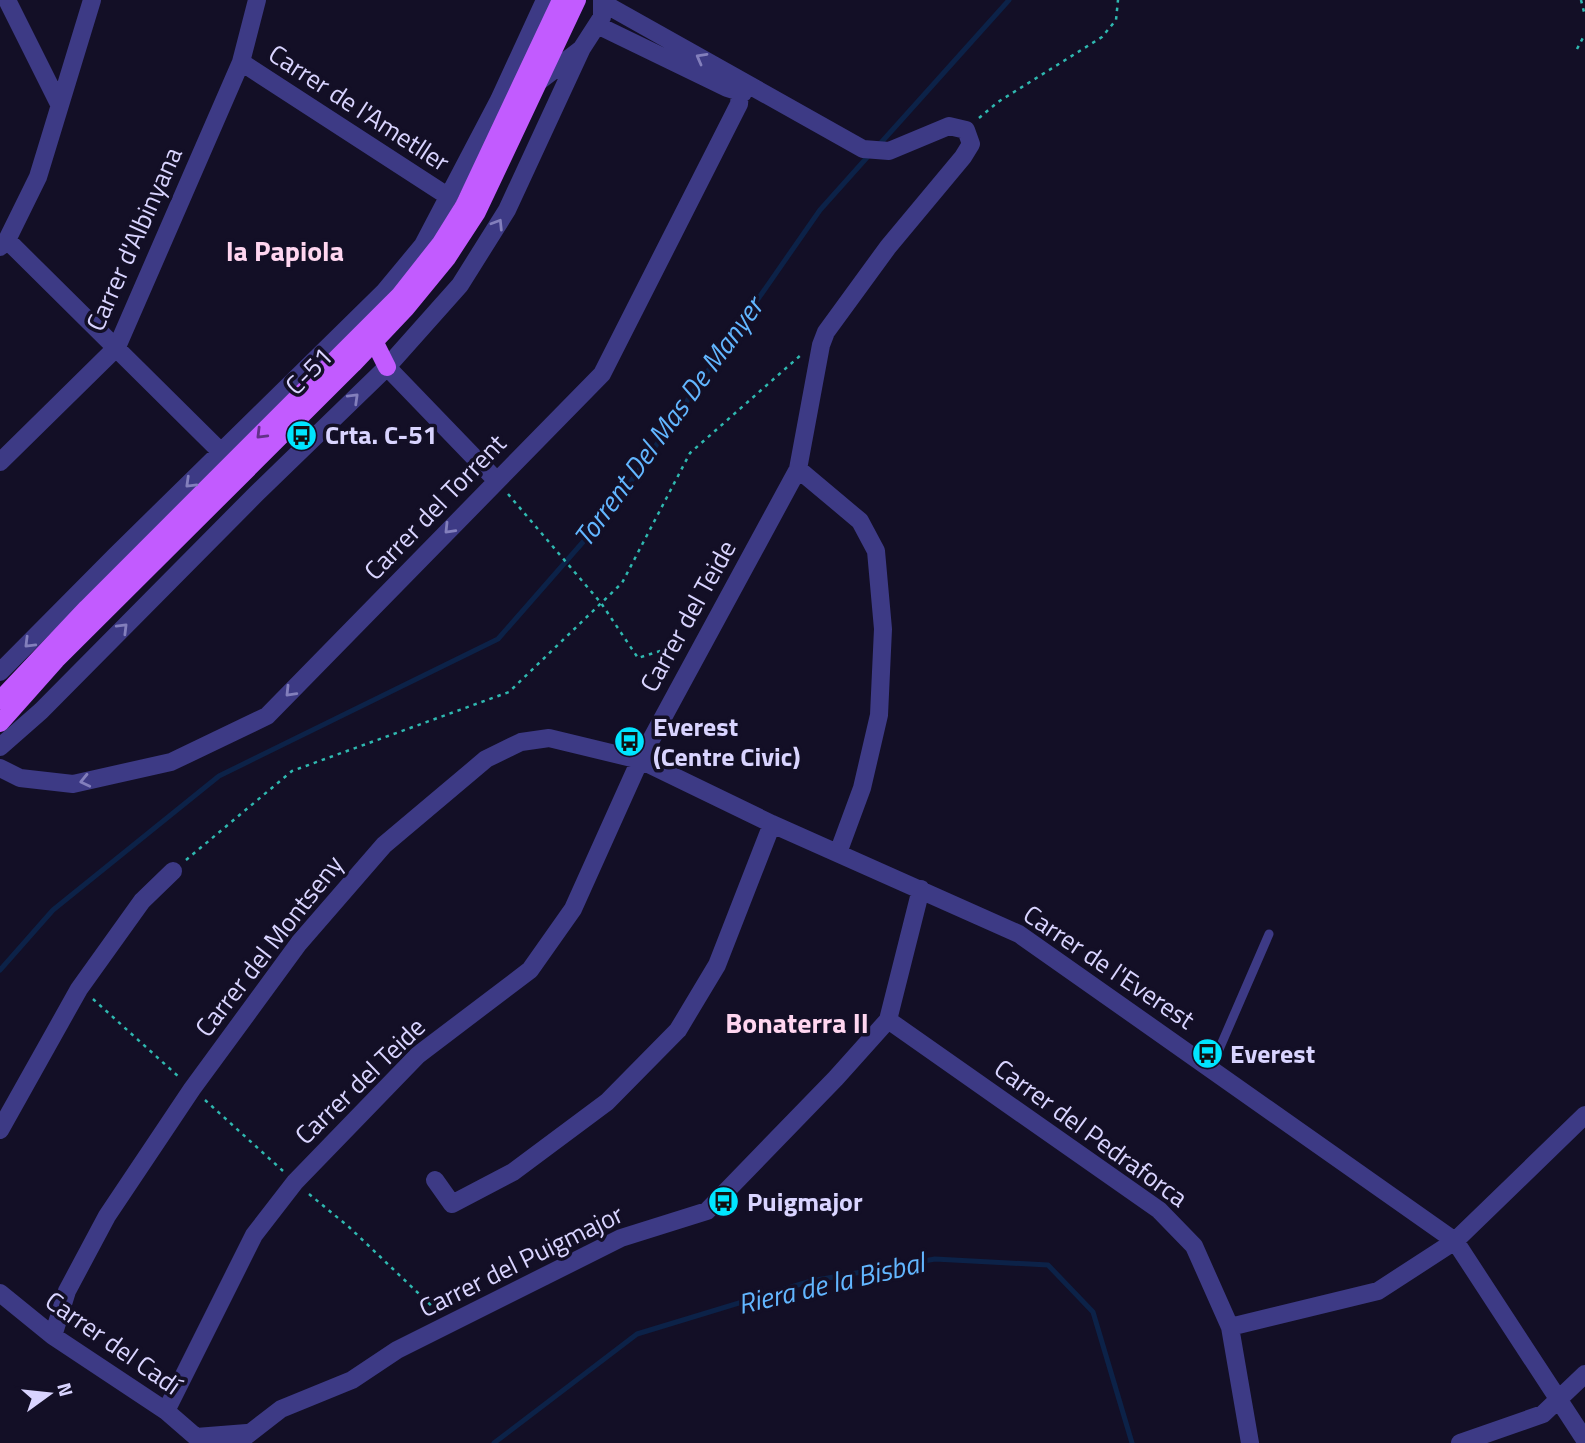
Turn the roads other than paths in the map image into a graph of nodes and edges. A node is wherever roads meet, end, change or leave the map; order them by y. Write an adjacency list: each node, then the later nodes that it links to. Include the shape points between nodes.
1 (7, 0): 14 (street)
2 (92, 0): 14 (street)
3 (257, 0): 9 (street, Carrer d'Albinyana)
4 (545, 0): 16 (street)
5 (571, 1): 6 (street); 11 (main road, C-51)
6 (602, 1): 7 (street); 10 (street, one-way to 6)
7 (597, 25): 8 (street); 13 (street)
8 (582, 48): 11 (street); 22 (street, one-way to 8, via 460,285 507,210)
9 (241, 62): 17 (street, Carrer de l'Ametller); 21 (street, Carrer d'Albinyana)
10 (728, 72): 12 (street); 13 (street)
11 (530, 83): 15 (main road, C-51); 20 (main road, C-51, via 477,212 447,258)
12 (761, 91): 13 (street); 25 (street, Carrer del Teide, via 863,149 887,150 948,126 966,130 971,144 826,332)
13 (740, 98): 26 (street, Carrer del Torrent, via 602,374)
14 (58, 104): 19 (street, via 38,177)
15 (493, 146): 16 (street); 18 (main road, C-51)
16 (468, 160): 17 (street)
17 (449, 197): 23 (street, via 423,245 384,292)
18 (455, 220): 20 (main road, via 448,244 384,321); 23 (main road, C-51, one-way to 23, via 400,295)
19 (4, 244): 21 (street)
20 (374, 341): 22 (main road); 27 (main road, C-51)
21 (117, 347): 23 (street); 24 (street, Carrer d'Albinyana)
22 (387, 367): 26 (street); 32 (street, one-way to 22)
23 (225, 459): 27 (main road, via 226,479 149,556); 28 (street, one-way to 28); 30 (main road, C-51)
24 (0, 463)
25 (798, 469): 36 (street, Carrer del Teide); 39 (street, via 860,521 876,551 883,629 879,715 862,788)
26 (497, 481): 37 (street, Carrer del Torrent, one-way to 37, via 267,716 171,762 73,784 20,778)
27 (136, 579): 29 (main road, C-51)
28 (0, 672)
29 (24, 696): 31 (main road); 33 (main road, C-51)
30 (0, 701)
31 (0, 711)
32 (40, 711): 34 (street); 35 (street)
33 (0, 723)
34 (0, 732)
35 (0, 747)
36 (640, 760): 38 (street, Carrer de l'Everest); 51 (street, Carrer del Montseny, via 549,738 521,742 485,759 384,845 299,943 192,1089 107,1216 66,1291); 54 (street, Carrer del Teide, via 573,909 530,971 418,1055 295,1182 254,1235)
37 (0, 768)
38 (772, 824): 39 (street, Carrer de l'Everest); 47 (street, via 718,965 678,1030 607,1102 513,1172 452,1204)
39 (838, 853): 41 (street, Carrer de l'Everest)
40 (173, 871): 46 (street, via 142,901 79,989)
41 (921, 889): 43 (street, Carrer del Puigmajor); 44 (street, Carrer de l'Everest, via 1019,934)
42 (1269, 934): 44 (lane)
43 (888, 1020): 50 (street, Carrer del Pedraforca, via 1158,1210 1194,1246); 55 (street, Carrer del Puigmajor, via 707,1211 621,1238 397,1350 352,1380 282,1409)
44 (1211, 1068): 48 (street, Carrer de l'Everest)
45 (1585, 1115): 48 (street)
46 (0, 1130)
47 (435, 1180)
48 (1455, 1241): 50 (street, via 1378,1291); 53 (street, Carrer de l'Everest)
49 (0, 1293): 51 (street, Carrer del Cadí)
50 (1230, 1327): 58 (street, Carrer del Pedraforca)
51 (52, 1336): 54 (street, Carrer del Cadí)
52 (1585, 1374): 53 (street)
53 (1559, 1400): 57 (street, Carrer de l'Everest); 59 (street, via 1543,1414)
54 (166, 1411): 56 (street, Carrer del Cadí)
55 (242, 1438): 56 (street, Carrer del Cadí)
56 (196, 1440)
57 (1585, 1440)
58 (1250, 1443)
59 (1460, 1443)

